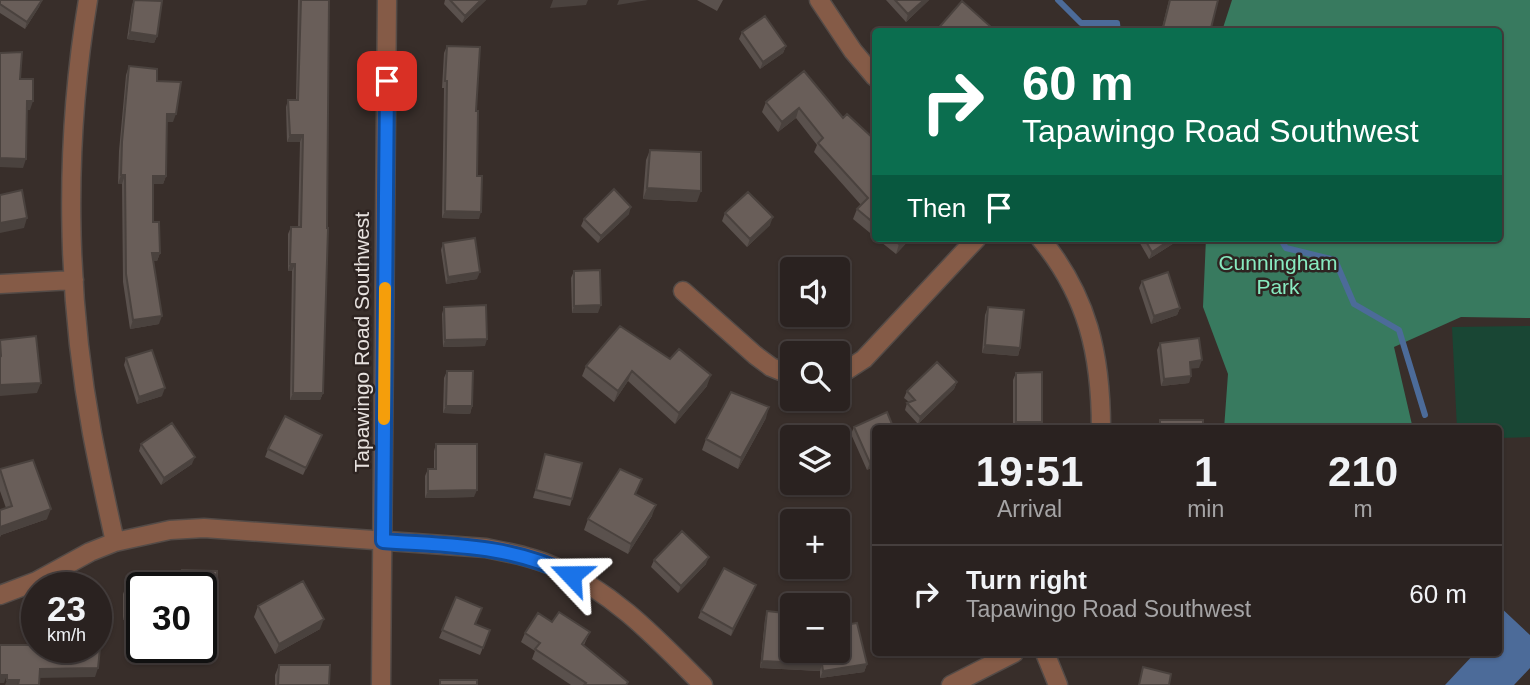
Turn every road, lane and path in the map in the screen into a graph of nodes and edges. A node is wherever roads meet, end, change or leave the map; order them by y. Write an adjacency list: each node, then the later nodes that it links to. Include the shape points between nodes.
1 (88, 0): 7 (street, via 72,167)
2 (387, 0): 13 (street, Tapawingo Road Southwest)
3 (819, 0): 4 (street)
4 (872, 73)
5 (973, 242): 10 (street, via 864,359)
6 (1043, 242): 12 (street, via 1072,286 1087,321 1097,357)
7 (74, 280): 8 (street); 14 (street, via 92,433)
8 (0, 284)
9 (683, 291): 11 (street)
10 (850, 368)
11 (780, 371)
12 (1101, 425)
13 (383, 541): 14 (street, via 204,528); 18 (street, Tapawingo Road Southwest); 19 (street, via 486,548 554,566 618,604)
14 (115, 542): 15 (street)
15 (0, 595)
16 (1008, 656): 20 (street)
17 (1046, 656): 21 (street)
18 (381, 685)
19 (704, 685)
20 (951, 685)
21 (1058, 685)

